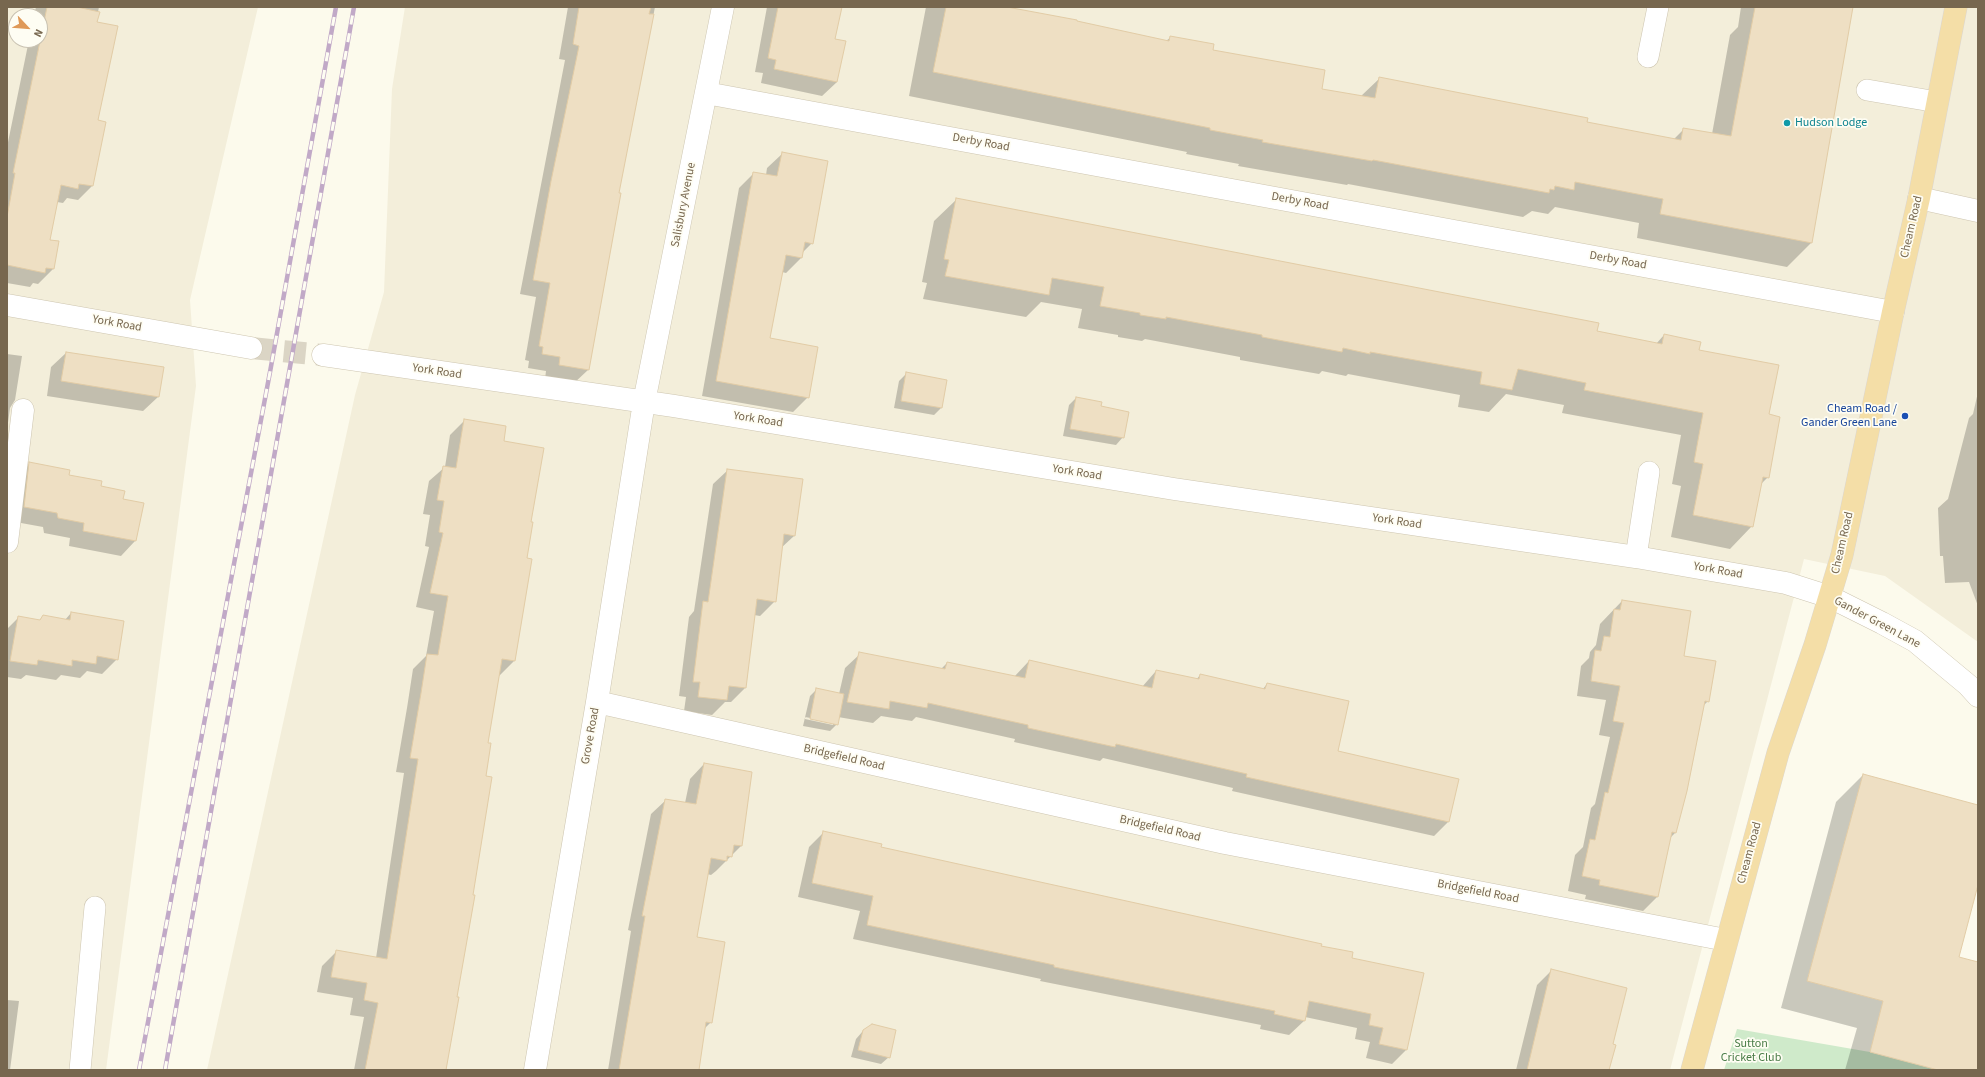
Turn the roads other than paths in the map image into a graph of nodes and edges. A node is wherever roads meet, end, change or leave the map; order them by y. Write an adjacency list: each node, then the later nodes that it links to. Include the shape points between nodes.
1 (723, 7): 6 (street, Salisbury Avenue)
2 (1658, 7): 4 (lane)
3 (1956, 7): 7 (highway, Cheam Road)
4 (1648, 57)
5 (1868, 90): 7 (lane)
6 (706, 92): 11 (street, Derby Road); 14 (street, Salisbury Avenue)
7 (1937, 102): 8 (highway, Cheam Road)
8 (1919, 198): 9 (street); 11 (highway, Cheam Road)
9 (1978, 211)
10 (7, 305): 12 (street, York Road)
11 (1893, 312): 19 (highway, Cheam Road, via 1842,555)
12 (251, 348)
13 (323, 355): 14 (street, York Road)
14 (644, 402): 18 (street, York Road, via 1174,489); 21 (street, Grove Road)
15 (23, 410): 17 (street)
16 (1649, 472): 18 (lane)
17 (7, 542)
18 (1636, 557): 19 (street, York Road, via 1786,583)
19 (1830, 597): 20 (street, Gander Green Lane, via 1915,641); 23 (highway, Cheam Road, via 1778,753)
20 (1978, 696)
21 (597, 702): 23 (street, Bridgefield Road, via 1225,843); 25 (street, Grove Road)
22 (95, 907): 24 (lane)
23 (1726, 940): 26 (highway, Cheam Road)
24 (80, 1070)
25 (535, 1070)
26 (1692, 1070)

